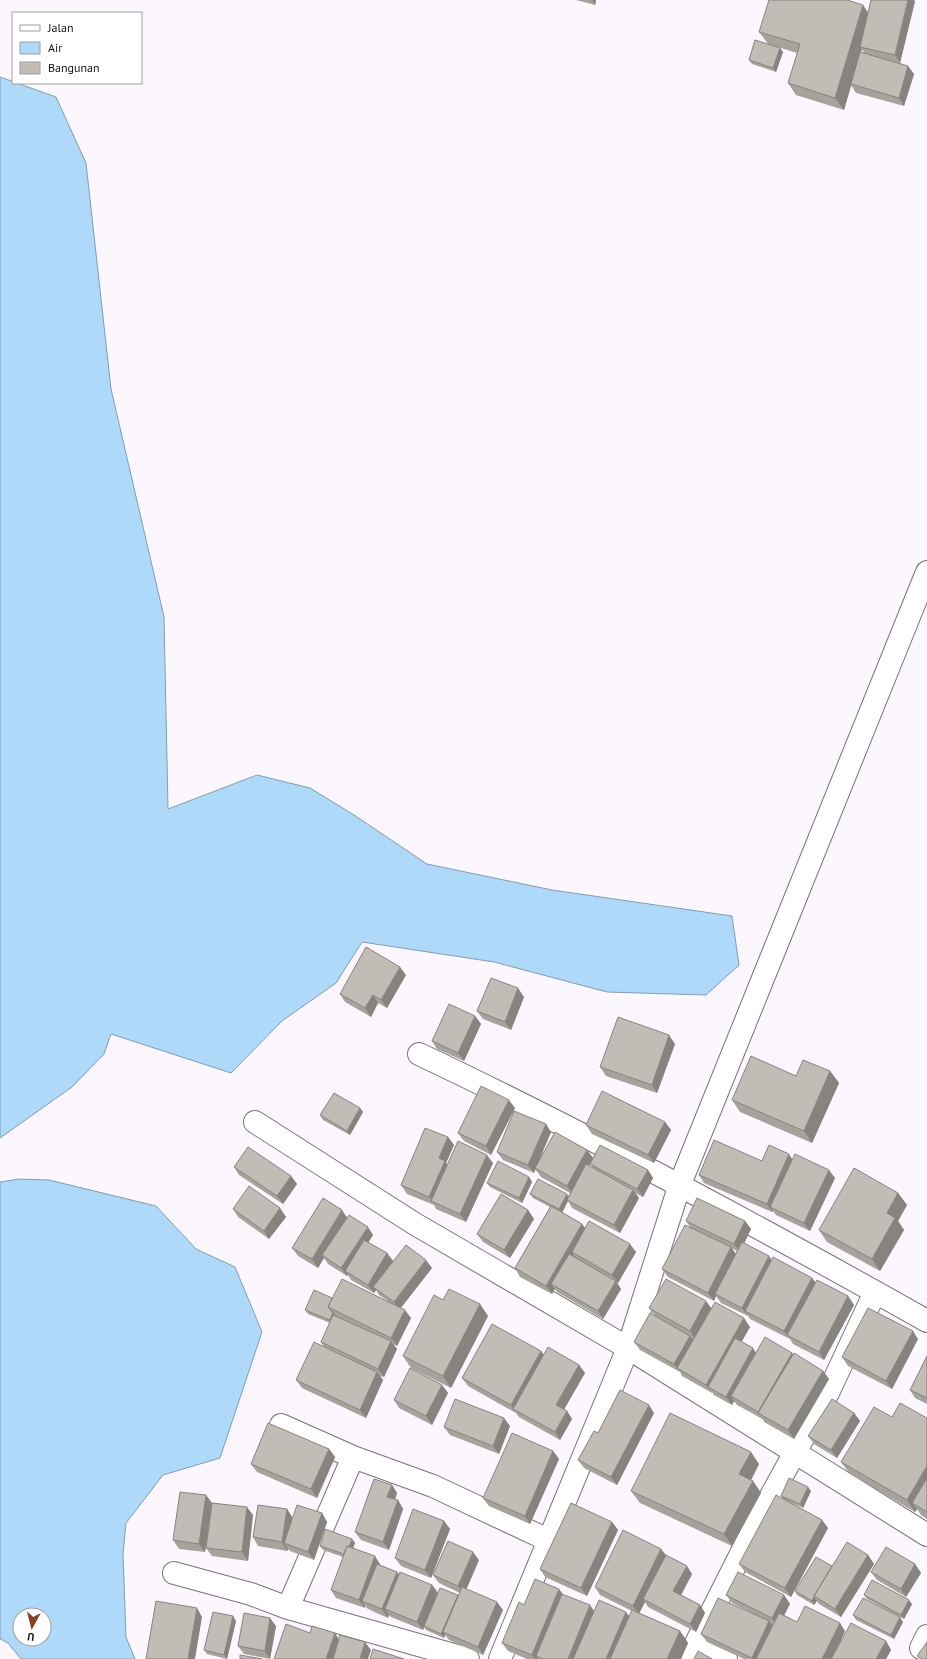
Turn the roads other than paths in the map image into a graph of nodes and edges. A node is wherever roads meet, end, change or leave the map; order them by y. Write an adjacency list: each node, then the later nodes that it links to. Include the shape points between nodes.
1 (927, 572): 4 (street)
2 (419, 1054): 4 (street, via 515,1099 588,1139)
3 (255, 1122): 7 (street, via 415,1224)
4 (680, 1184): 5 (street); 7 (street)
5 (875, 1292): 6 (street); 9 (street, via 828,1393)
6 (927, 1321)
7 (628, 1348): 9 (street); 12 (street)
8 (281, 1425): 10 (street)
9 (795, 1453): 11 (street); 15 (street)
10 (353, 1457): 12 (street, via 433,1486); 14 (street)
11 (927, 1535)
12 (548, 1540): 17 (street)
13 (174, 1573): 14 (street, via 251,1594)
14 (288, 1608): 16 (street)
15 (692, 1651): 18 (street)
16 (468, 1659)
17 (500, 1659)
18 (726, 1659)

